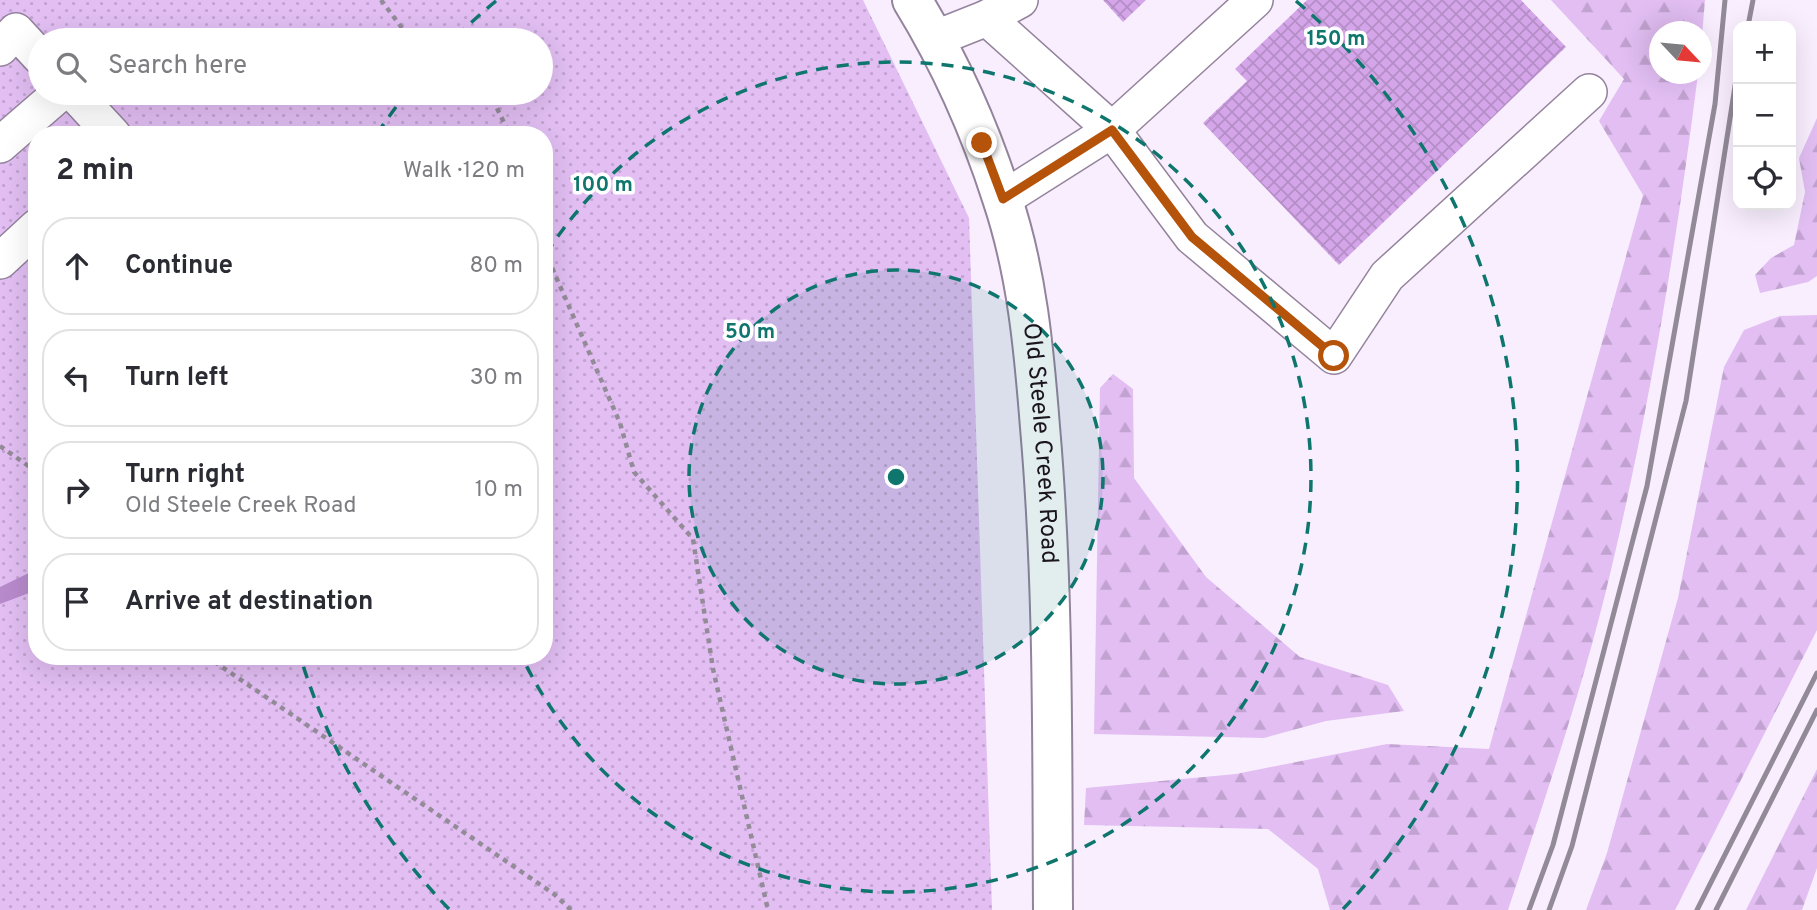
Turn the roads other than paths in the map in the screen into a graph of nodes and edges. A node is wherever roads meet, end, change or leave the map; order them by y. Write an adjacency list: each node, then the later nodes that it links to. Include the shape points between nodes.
1 (912, 0): 5 (main road, Old Steele Creek Road)
2 (1020, 0): 4 (lane)
3 (1255, 0): 12 (lane)
4 (988, 18): 5 (lane); 12 (lane)
5 (934, 39): 14 (main road, Old Steele Creek Road)
6 (28, 44): 7 (lane, via 16,31)
7 (0, 48)
8 (1589, 92): 12 (lane, via 1387,276 1334,356 1192,237)
9 (46, 105): 13 (lane)
10 (85, 105): 11 (lane)
11 (105, 126)
12 (1112, 130): 14 (lane)
13 (0, 145)
14 (1003, 199): 17 (main road, Old Steele Creek Road, via 1034,346 1045,478)
15 (28, 235): 16 (lane)
16 (0, 261)
17 (1052, 910)

